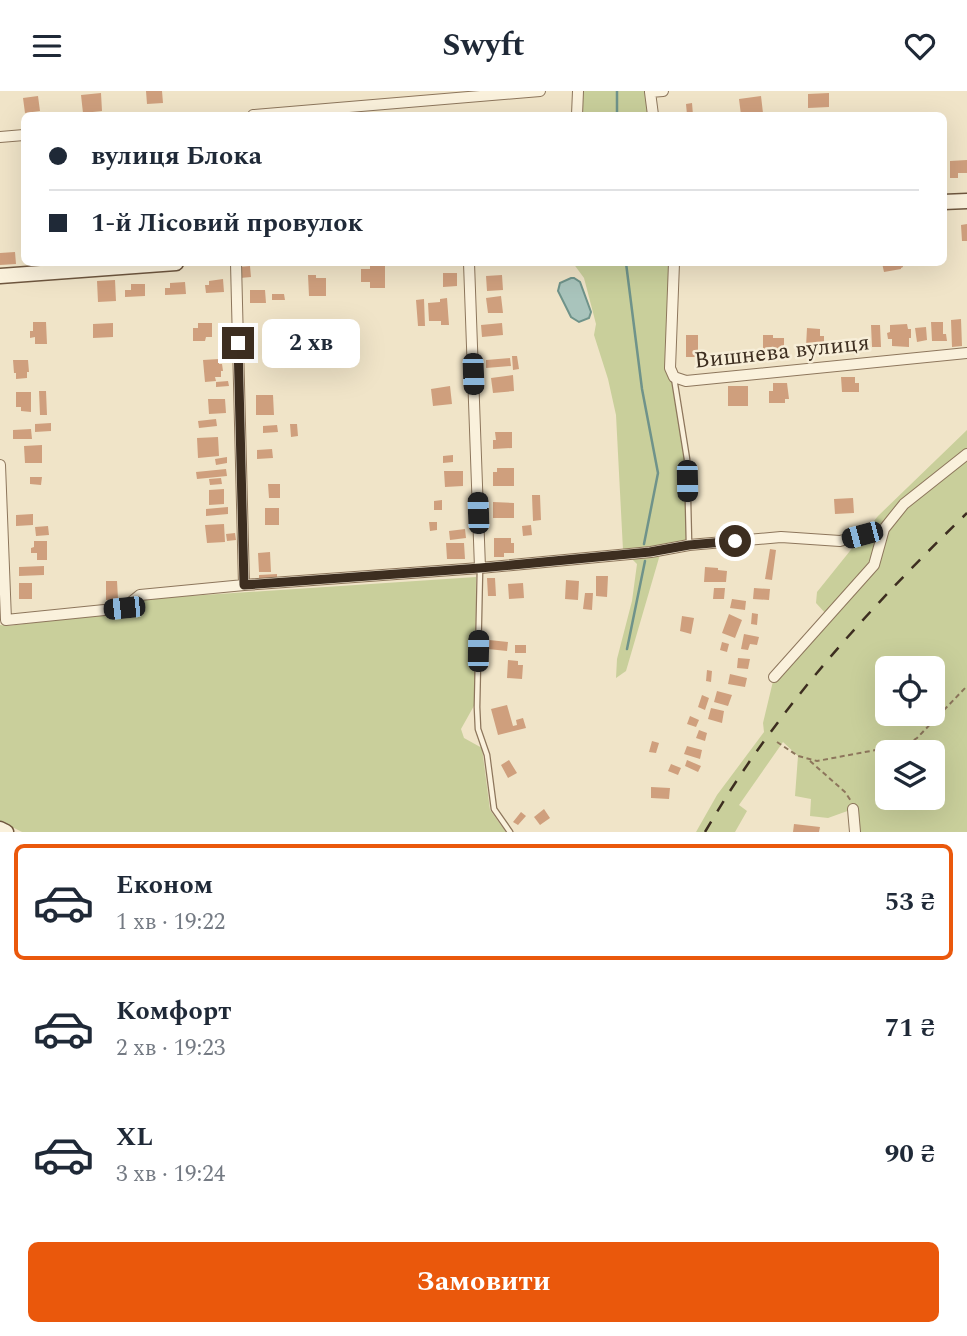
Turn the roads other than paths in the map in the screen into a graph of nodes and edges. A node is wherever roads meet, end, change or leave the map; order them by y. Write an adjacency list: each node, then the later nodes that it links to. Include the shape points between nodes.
1 (540, 91): 4 (street)
2 (578, 91): 5 (street)
3 (663, 91): 6 (street, via 650,92)
4 (289, 112)
5 (577, 112)
6 (653, 112)
7 (21, 135): 8 (street)
8 (0, 137)
9 (967, 201): 10 (street)
10 (947, 202)
11 (135, 266): 15 (street)
12 (236, 266): 23 (street)
13 (469, 266): 22 (street)
14 (674, 266): 17 (street, Вишнева вулиця, via 670,367)
15 (0, 276)
16 (967, 353): 17 (street, Вишнева вулиця, via 686,381)
17 (674, 377): 21 (lane, via 687,459)
18 (967, 454): 20 (street, via 904,504)
19 (0, 465): 23 (street, via 6,620 124,608 141,596)
20 (884, 529): 21 (street, via 840,541 781,537); 24 (street, via 874,565)
21 (689, 545): 22 (street)
22 (480, 568): 23 (street); 28 (lane, via 478,729 487,755 494,809)
23 (244, 585)
24 (774, 677)
25 (853, 809): 29 (street)
26 (0, 829): 27 (street)
27 (6, 832)
28 (510, 832)
29 (855, 832)

